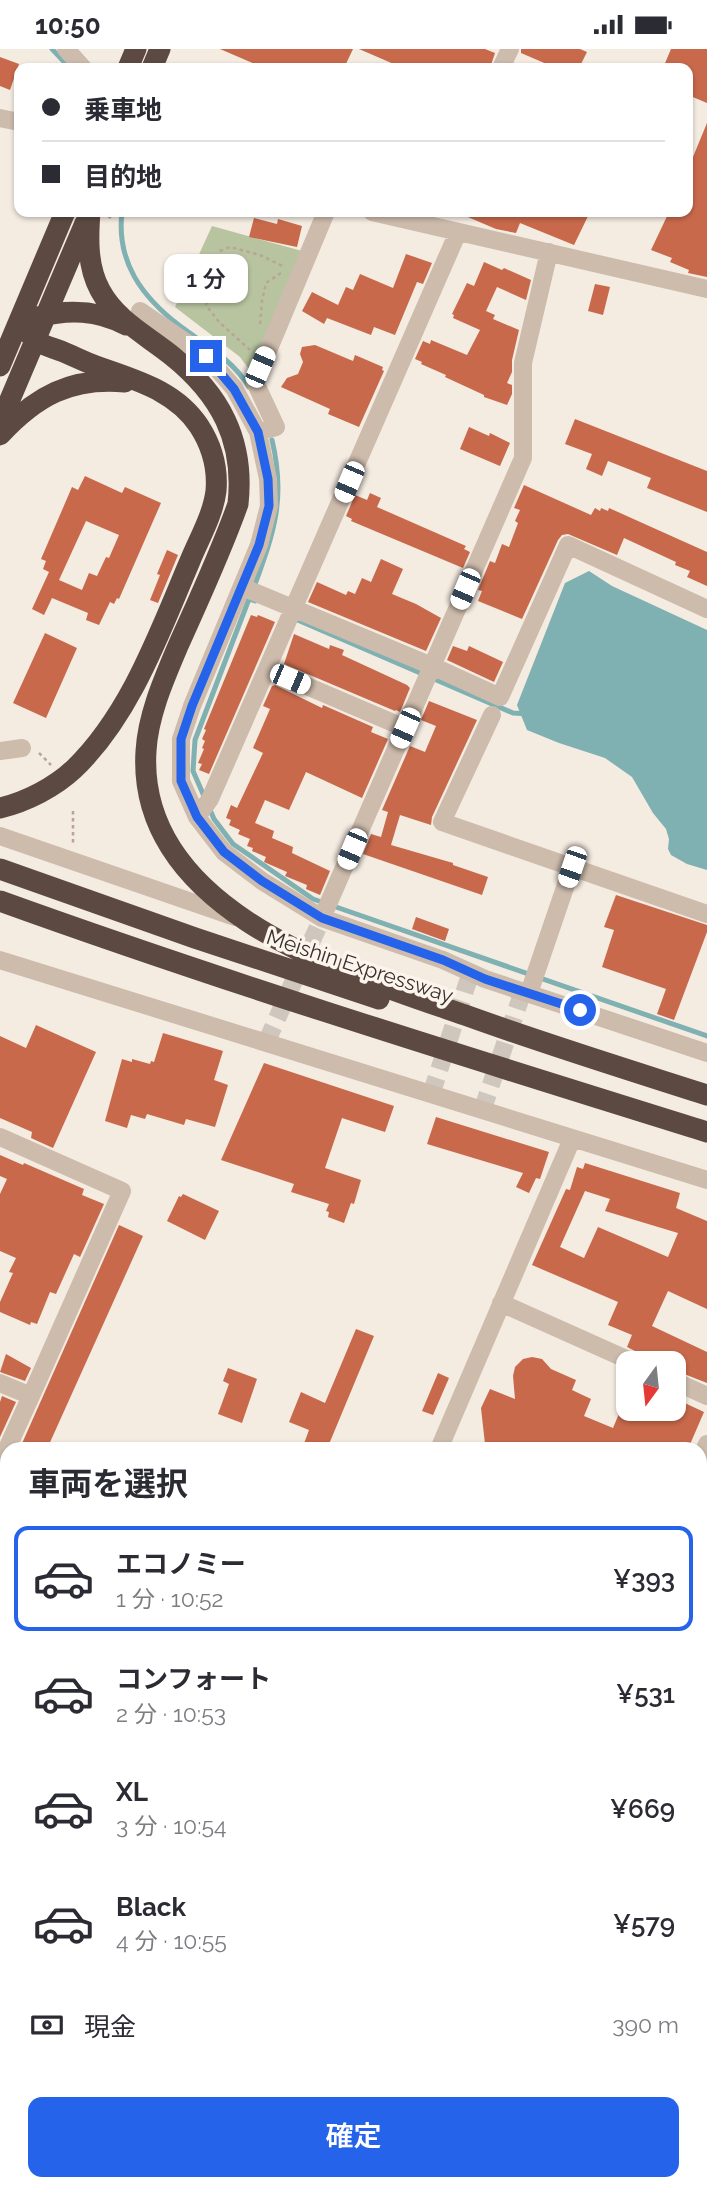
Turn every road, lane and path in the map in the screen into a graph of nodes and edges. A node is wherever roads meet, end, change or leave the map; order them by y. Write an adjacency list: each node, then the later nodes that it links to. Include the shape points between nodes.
1 (65, 49): 2 (street)
2 (78, 63)
3 (63, 217): 15 (highway)
4 (88, 217): 14 (highway)
5 (90, 217): 16 (highway, via 89,250 99,288)
6 (324, 217): 22 (street, via 255,381 276,427)
7 (418, 217): 8 (street)
8 (436, 219): 9 (street)
9 (458, 232): 10 (street); 26 (street)
10 (549, 252): 12 (street); 28 (street, via 523,363 523,458)
11 (289, 269): 18 (path, via 230,247 220,251 206,305)
12 (707, 289)
13 (140, 311): 22 (street, via 206,356 234,389)
14 (48, 315): 15 (highway); 16 (highway, via 70,311 99,314); 17 (highway)
15 (19, 321): 17 (highway); 19 (highway)
16 (139, 332): 45 (highway, via 209,392 232,436 240,482 231,525 170,664 149,725 145,774 150,800 169,847 185,866 229,908)
17 (36, 341): 20 (highway); 21 (highway)
18 (250, 350)
19 (0, 366)
20 (158, 390): 23 (highway, via 108,381 70,386 33,404); 34 (highway, via 187,411 215,460 215,495 208,516 147,657 113,721 73,770 32,797)
21 (0, 423)
22 (258, 432): 24 (street, via 269,506)
23 (0, 435)
24 (249, 589): 26 (street); 35 (street, via 192,706 181,739 181,781)
25 (707, 609): 28 (street, via 568,545 500,697)
26 (291, 614): 27 (street); 28 (street)
27 (267, 669): 30 (street); 35 (street)
28 (429, 673): 30 (street)
29 (492, 715): 39 (street, via 442,822)
30 (405, 728): 43 (street)
31 (22, 748): 32 (street); 33 (path, via 38,752)
32 (0, 751)
33 (54, 768)
34 (0, 808)
35 (203, 808): 43 (street, via 224,852 262,881)
36 (72, 811): 38 (path)
37 (0, 836): 45 (street)
38 (73, 853)
39 (572, 867): 44 (street); 48 (street)
40 (0, 869): 51 (highway, Meishin Expressway, via 195,938)
41 (0, 901): 46 (highway)
42 (0, 908): 46 (highway)
43 (326, 909): 48 (street, via 485,979)
44 (707, 914)
45 (257, 927): 50 (highway, via 317,960 419,999)
46 (95, 935): 52 (highway)
47 (0, 960): 54 (street)
48 (533, 982): 49 (street)
49 (707, 1053)
50 (707, 1095)
51 (707, 1103)
52 (707, 1132)
53 (0, 1137): 60 (street, via 122,1191)
54 (572, 1139): 55 (street); 56 (street)
55 (707, 1180)
56 (501, 1303): 57 (street); 63 (street)
57 (616, 1354)
58 (0, 1383): 60 (street)
59 (686, 1386): 61 (street)
60 (31, 1396): 62 (street)
61 (707, 1396)
62 (10, 1442)
63 (442, 1442)

